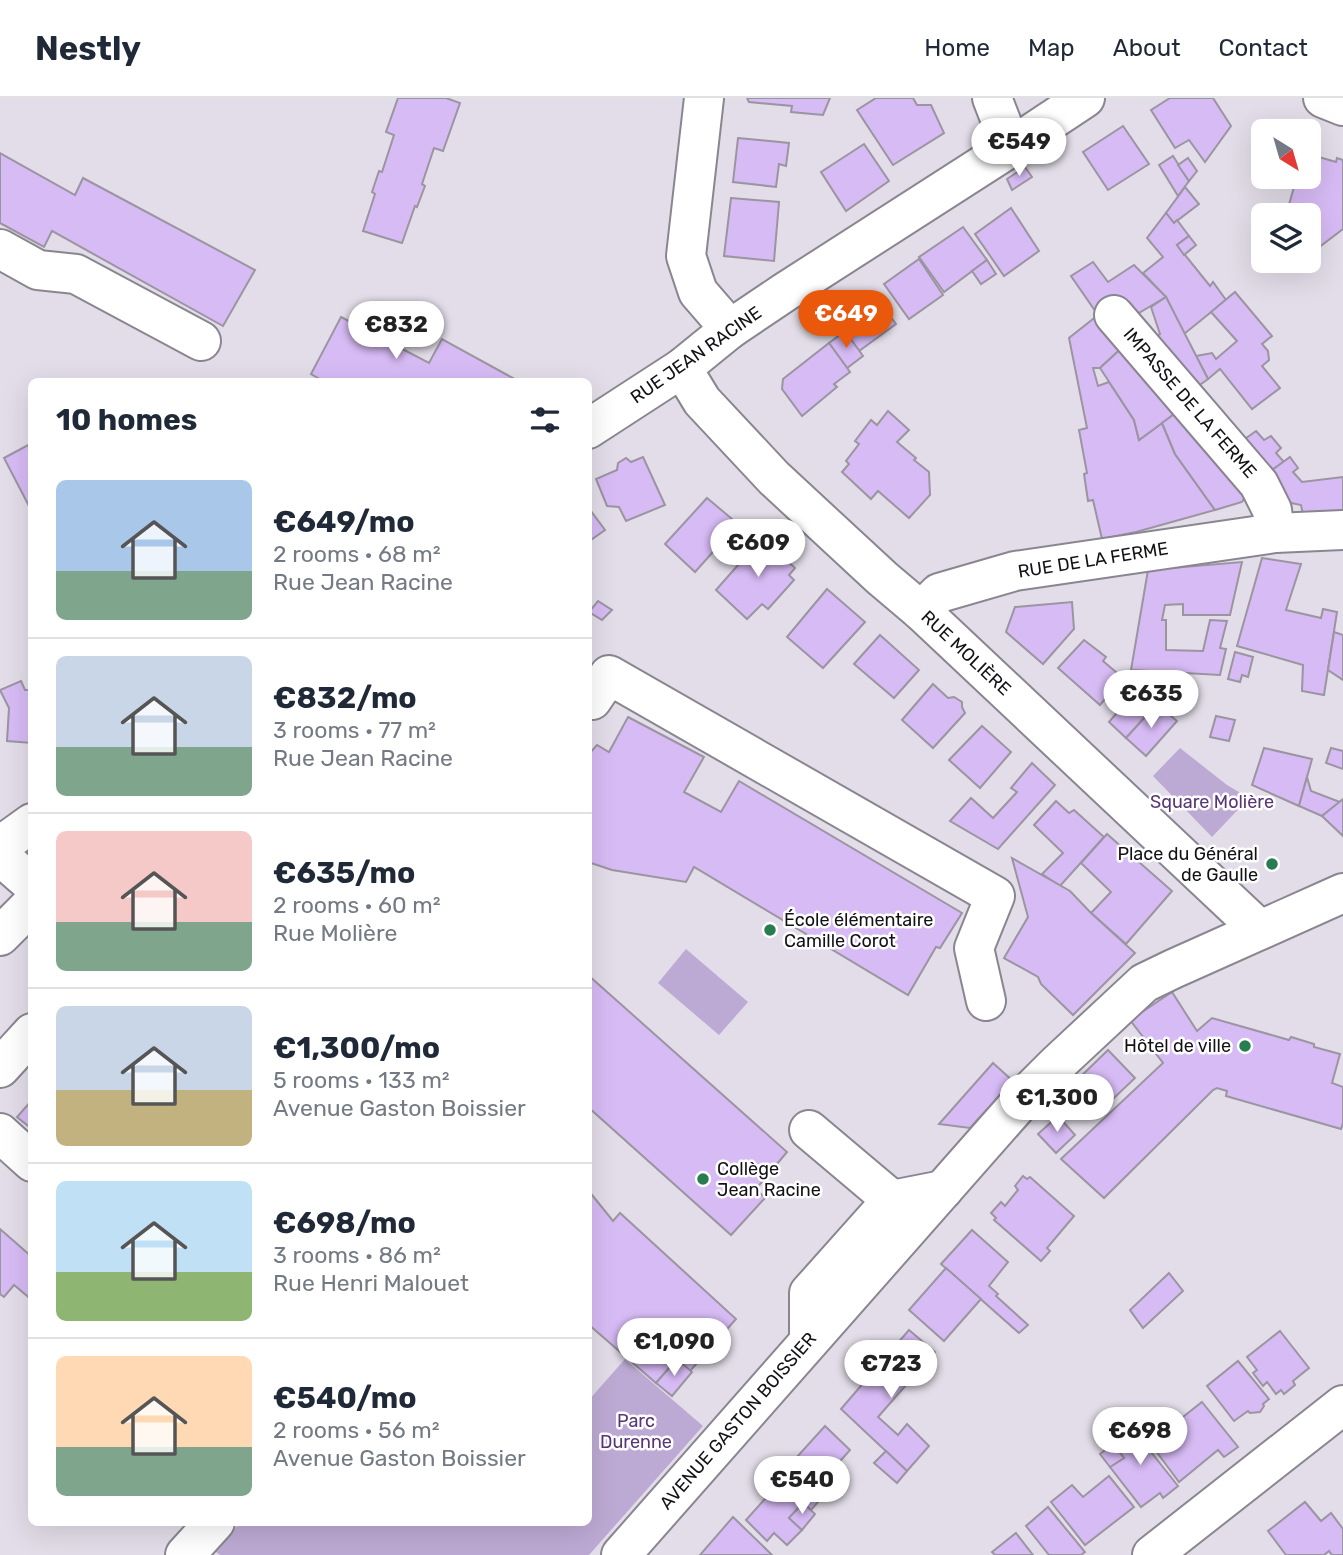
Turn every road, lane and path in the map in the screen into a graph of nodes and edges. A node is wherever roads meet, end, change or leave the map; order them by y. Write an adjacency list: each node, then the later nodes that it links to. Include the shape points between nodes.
1 (704, 98): 9 (street, via 686,256 698,292)
2 (992, 98): 6 (street)
3 (1085, 98): 6 (street, RUE JEAN RACINE)
4 (1323, 98): 5 (street)
5 (1343, 106)
6 (1011, 147): 9 (street, RUE JEAN RACINE)
7 (0, 249): 10 (street, via 38,270 76,274)
8 (1114, 315): 14 (street, IMPASSE DE LA FERME, via 1259,484 1272,510)
9 (730, 329): 11 (street, RUE JEAN RACINE)
10 (201, 341)
11 (682, 368): 12 (street, RUE JEAN RACINE); 15 (street, RUE MOLIÈRE, via 702,401 774,478)
12 (592, 426)
13 (1343, 530): 14 (street, RUE DE LA FERME)
14 (1275, 533): 15 (street, RUE DE LA FERME, via 1015,570 939,593)
15 (921, 611): 23 (street, RUE MOLIÈRE)
16 (592, 699): 25 (street, via 609,675 995,896 974,948)
17 (28, 826): 18 (street)
18 (0, 846)
19 (0, 856): 20 (street)
20 (28, 880)
21 (1343, 893): 23 (street)
22 (28, 908): 24 (street)
23 (1260, 930): 31 (street, AVENUE GASTON BOISSIER, via 1144,983 1047,1074)
24 (0, 936)
25 (986, 1001)
26 (28, 1037): 27 (street)
27 (0, 1068)
28 (809, 1130): 32 (street)
29 (0, 1133): 30 (street)
30 (28, 1158)
31 (943, 1190): 32 (street); 33 (street, AVENUE GASTON BOISSIER)
32 (892, 1200): 33 (street, via 809,1293)
33 (809, 1342): 37 (street, AVENUE GASTON BOISSIER)
34 (1343, 1405): 38 (street)
35 (211, 1526): 36 (street)
36 (185, 1555)
37 (621, 1555)
38 (1152, 1555)

